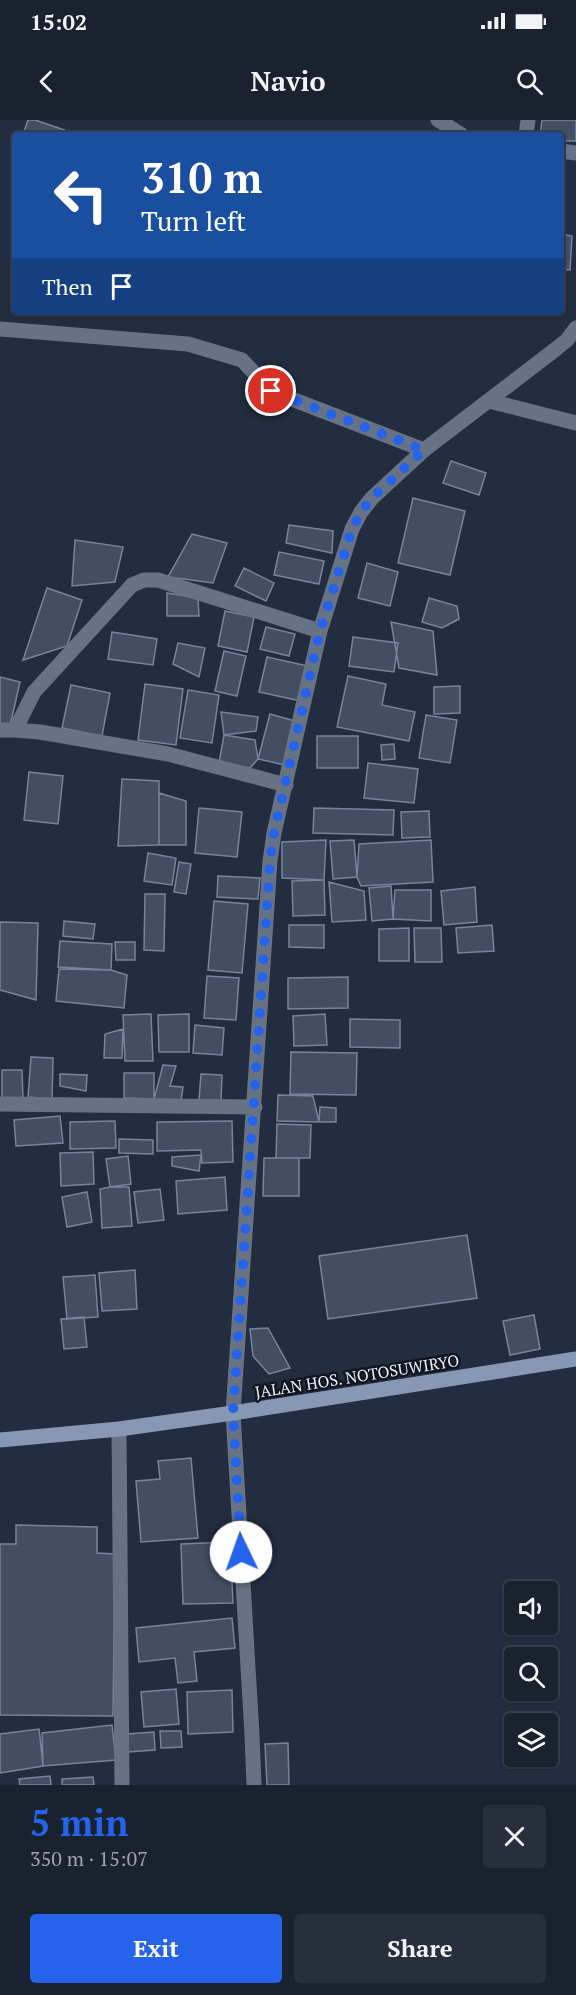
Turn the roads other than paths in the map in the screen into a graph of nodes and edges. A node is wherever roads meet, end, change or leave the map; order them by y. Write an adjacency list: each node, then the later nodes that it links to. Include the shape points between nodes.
1 (438, 120): 2 (street)
2 (457, 132)
3 (576, 328): 5 (street, via 567,340)
4 (0, 329): 7 (street, via 188,344 242,360 271,391)
5 (489, 401): 6 (street); 7 (street)
6 (576, 423)
7 (424, 450): 8 (street, via 361,512)
8 (320, 631): 9 (street, via 158,580 144,580 132,585 34,692); 10 (street)
9 (7, 730): 10 (street, via 168,754)
10 (286, 785): 12 (street, via 270,861)
11 (0, 1104): 12 (street)
12 (255, 1107): 14 (street)
13 (576, 1359): 14 (street, JALAN HOS. NOTOSUWIRYO)
14 (233, 1413): 15 (street, JALAN HOS. NOTOSUWIRYO); 18 (street)
15 (119, 1429): 16 (street, JALAN HOS. NOTOSUWIRYO); 17 (street)
16 (0, 1440)
17 (122, 1785)
18 (254, 1785)

